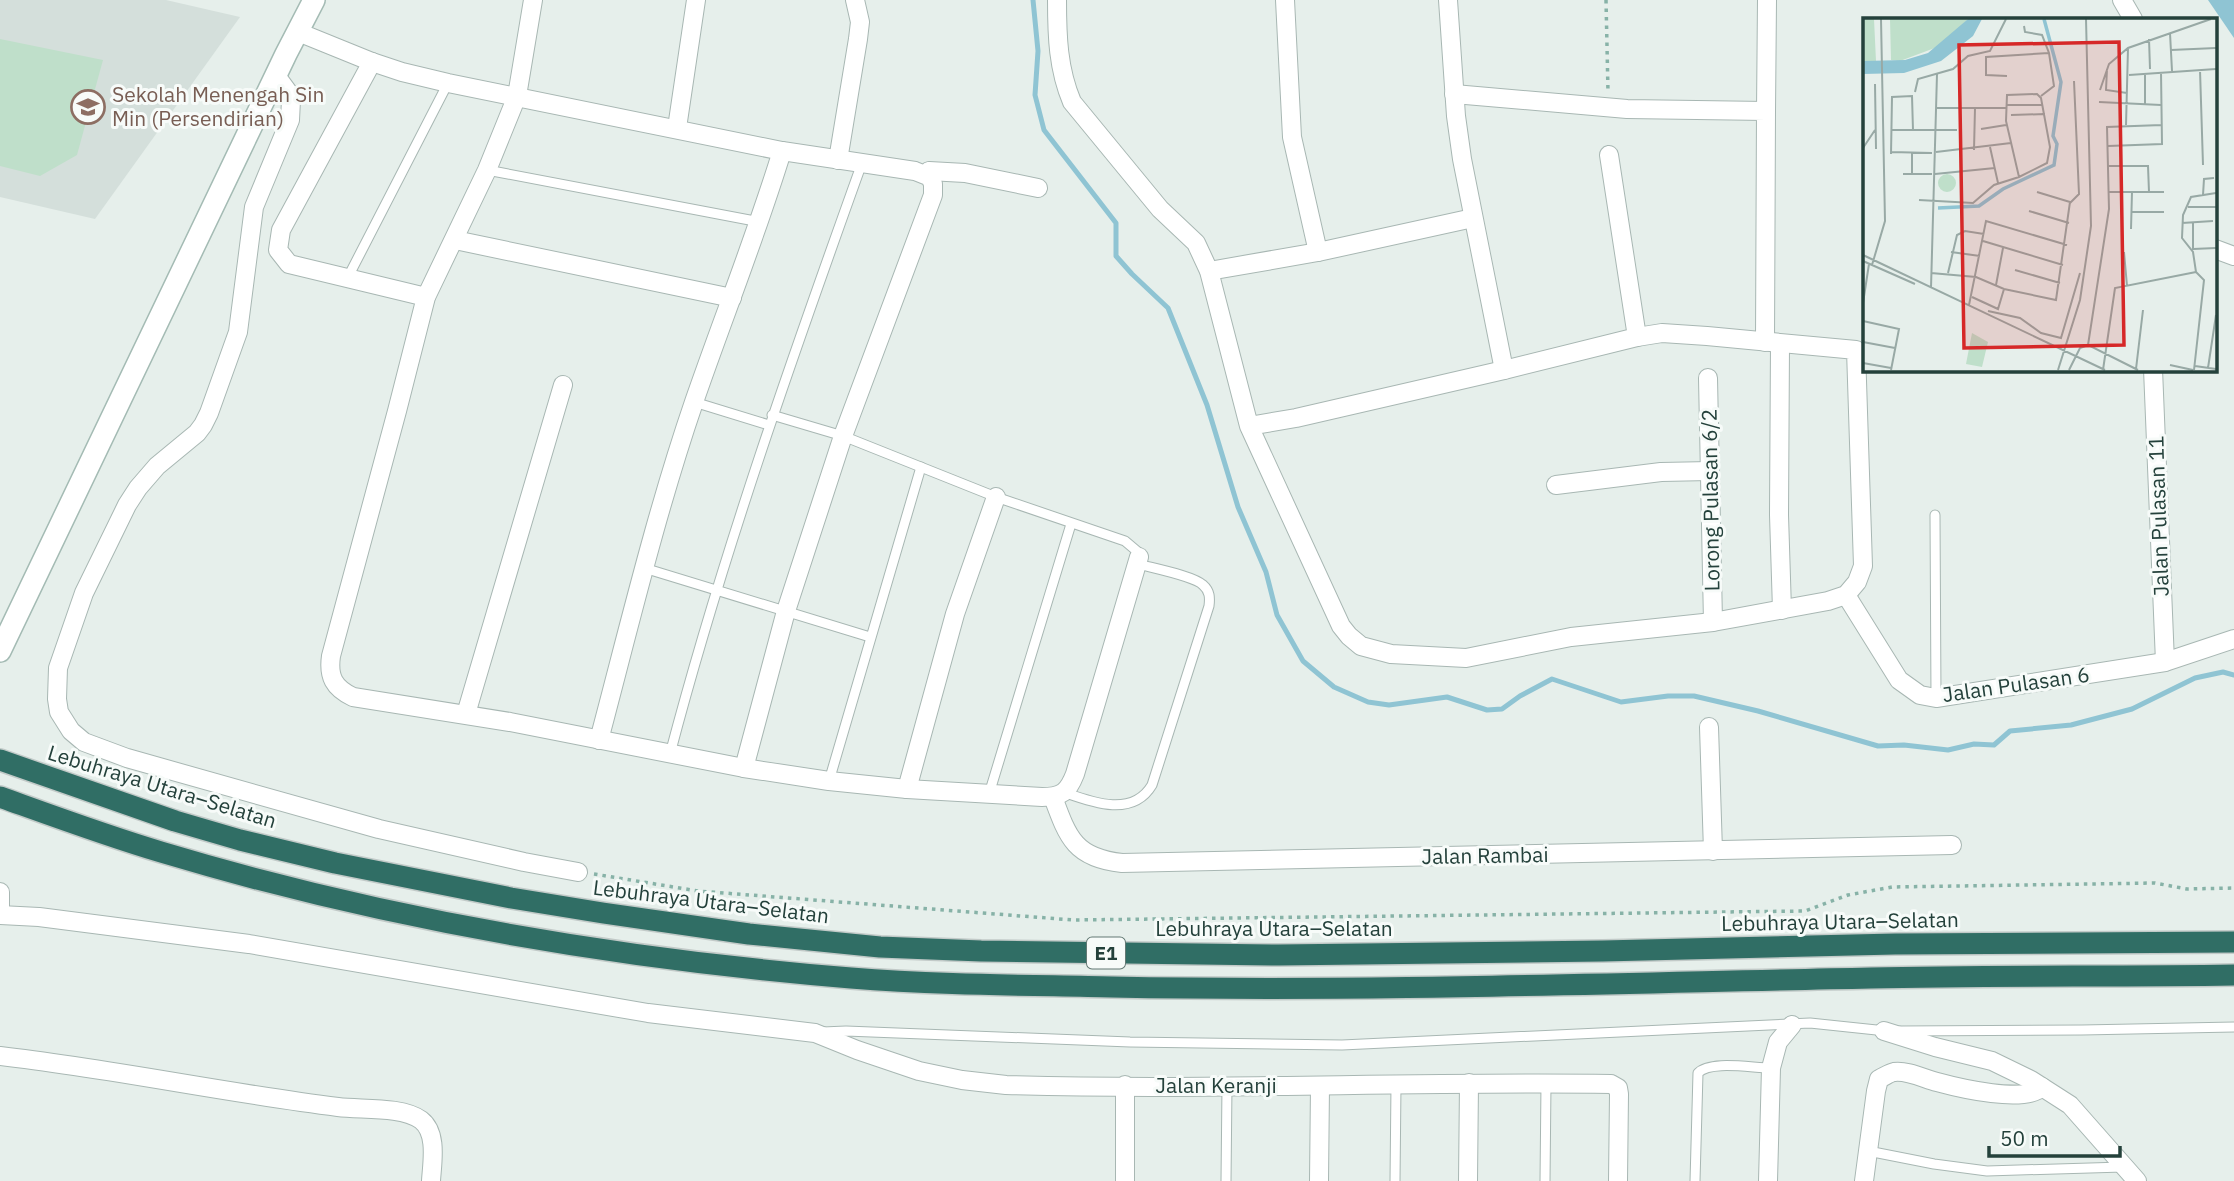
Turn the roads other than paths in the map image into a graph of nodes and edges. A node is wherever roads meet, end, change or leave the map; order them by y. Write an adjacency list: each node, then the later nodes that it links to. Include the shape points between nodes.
1 (314, 0): 11 (main road)
2 (533, 0): 16 (street)
3 (696, 0): 18 (street)
4 (855, 0): 21 (street, via 860,22)
5 (1057, 0): 32 (street, via 1063,81 1072,102 1160,209 1196,243)
6 (1285, 0): 30 (street, via 1292,137)
7 (1448, 0): 15 (street)
8 (1767, 0): 17 (street)
9 (2122, 0): 10 (street)
10 (2132, 18)
11 (298, 32): 12 (street); 13 (main road)
12 (372, 62): 14 (street); 33 (street, via 278,240 278,250 289,264)
13 (277, 77): 61 (main road); 77 (street, via 291,100 290,120 254,207 242,307 230,357 203,425 147,476 95,567 58,668 59,712 85,742 127,758 379,829)
14 (447, 83): 16 (street); 33 (lane)
15 (1454, 94): 17 (street, via 1608,108); 26 (street)
16 (517, 96): 18 (street); 23 (street)
17 (1766, 111): 37 (street)
18 (677, 128): 19 (street)
19 (782, 151): 21 (street); 27 (street)
20 (1609, 155): 36 (street)
21 (838, 160): 22 (street)
22 (862, 163): 24 (street); 43 (lane)
23 (487, 170): 27 (lane); 28 (street)
24 (930, 177): 25 (street, via 929,171 953,171); 45 (street, via 933,195)
25 (1038, 188)
26 (1473, 218): 30 (street); 38 (street)
27 (760, 222): 35 (street)
28 (455, 240): 34 (street); 35 (street)
29 (2216, 248): 31 (street)
30 (1318, 252): 32 (street)
31 (2234, 256)
32 (1209, 271): 44 (street)
33 (347, 279): 34 (street)
34 (426, 298): 64 (street, via 330,666 335,686 353,698)
35 (732, 298): 42 (street)
36 (1637, 337): 37 (street, via 1662,333); 38 (street)
37 (1773, 343): 55 (street, via 1856,350 1863,566); 56 (street)
38 (1504, 370): 44 (street)
39 (2153, 371): 62 (street, Jalan Pulasan 11)
40 (1708, 377): 47 (street, Lorong Pulasan 6/2)
41 (563, 385): 64 (street)
42 (694, 402): 43 (lane); 53 (street)
43 (771, 420): 45 (lane); 54 (lane)
44 (1249, 426): 58 (street, via 1341,625 1361,646 1391,654 1466,658 1571,637)
45 (843, 436): 46 (lane); 57 (street)
46 (921, 467): 49 (lane); 59 (lane)
47 (1710, 471): 48 (street); 58 (street, Lorong Pulasan 6/2)
48 (1556, 485)
49 (996, 497): 51 (lane); 71 (street, via 955,614)
50 (1935, 515): 63 (lane)
51 (1071, 524): 52 (lane, via 1125,541 1138,552); 72 (lane)
52 (1138, 561): 73 (street, via 1076,774); 73 (lane, via 1198,581 1209,599 1152,785 1139,800 1121,805)
53 (644, 568): 54 (lane); 66 (street)
54 (716, 590): 57 (lane); 67 (lane)
55 (1846, 595): 56 (street); 63 (street, Jalan Pulasan 6, via 1899,680 1920,695)
56 (1782, 610): 58 (street)
57 (786, 611): 59 (lane); 69 (street)
58 (1713, 622)
59 (870, 638): 70 (lane)
60 (2234, 639): 62 (street, Jalan Pulasan 6)
61 (0, 651)
62 (2165, 662): 63 (street, Jalan Pulasan 6)
63 (1936, 698)
64 (466, 714): 66 (street)
65 (1709, 727): 76 (street)
66 (599, 740): 67 (street)
67 (669, 754): 69 (street)
68 (0, 760): 80 (highway, Lebuhraya Utara–Selatan / E1, via 175,821 335,863 603,914 880,947 1279,955)
69 (744, 768): 70 (street)
70 (829, 781): 71 (street)
71 (907, 789): 72 (street)
72 (989, 794): 73 (street)
73 (1060, 795): 76 (street, Jalan Rambai, via 1063,823 1081,850 1100,860 1122,863)
74 (0, 797): 81 (highway, E1, via 156,851 395,912 640,954 848,978 1241,990)
75 (1952, 845): 76 (street, Jalan Rambai)
76 (1713, 850)
77 (578, 872)
78 (0, 892): 79 (street)
79 (0, 915): 85 (street, Jalan Keranji, via 249,944 648,1013)
80 (2234, 943)
81 (2234, 975)
82 (1793, 1025): 84 (lane); 85 (lane, via 1342,1045); 87 (street, via 1778,1042)
83 (2234, 1027): 84 (lane)
84 (1884, 1031): 94 (street, via 1999,1063)
85 (815, 1033): 90 (street, Jalan Keranji, via 919,1070 962,1080 1006,1085)
86 (0, 1056): 97 (street, via 415,1117 431,1135)
87 (1771, 1068): 105 (lane, via 1717,1066 1698,1073); 106 (street)
88 (1469, 1083): 89 (street, Jalan Keranji); 91 (street, Jalan Keranji); 102 (street)
89 (1546, 1083): 103 (lane); 104 (street, Jalan Keranji, via 1611,1084 1618,1088)
90 (1125, 1085): 92 (street, Jalan Keranji); 98 (street)
91 (1396, 1085): 93 (street, Jalan Keranji); 101 (lane)
92 (1227, 1086): 93 (street, Jalan Keranji); 99 (lane)
93 (1320, 1087): 100 (street)
94 (2042, 1087): 95 (street, via 2036,1093 2012,1095 1895,1072 1879,1079); 96 (street, via 2070,1105)
95 (1868, 1151): 96 (lane, via 1987,1171); 107 (street)
96 (2125, 1167): 108 (street)
97 (431, 1181)
98 (1125, 1181)
99 (1226, 1181)
100 (1319, 1181)
101 (1395, 1181)
102 (1468, 1181)
103 (1545, 1181)
104 (1618, 1181)
105 (1695, 1181)
106 (1768, 1181)
107 (1864, 1181)
108 (2137, 1181)

